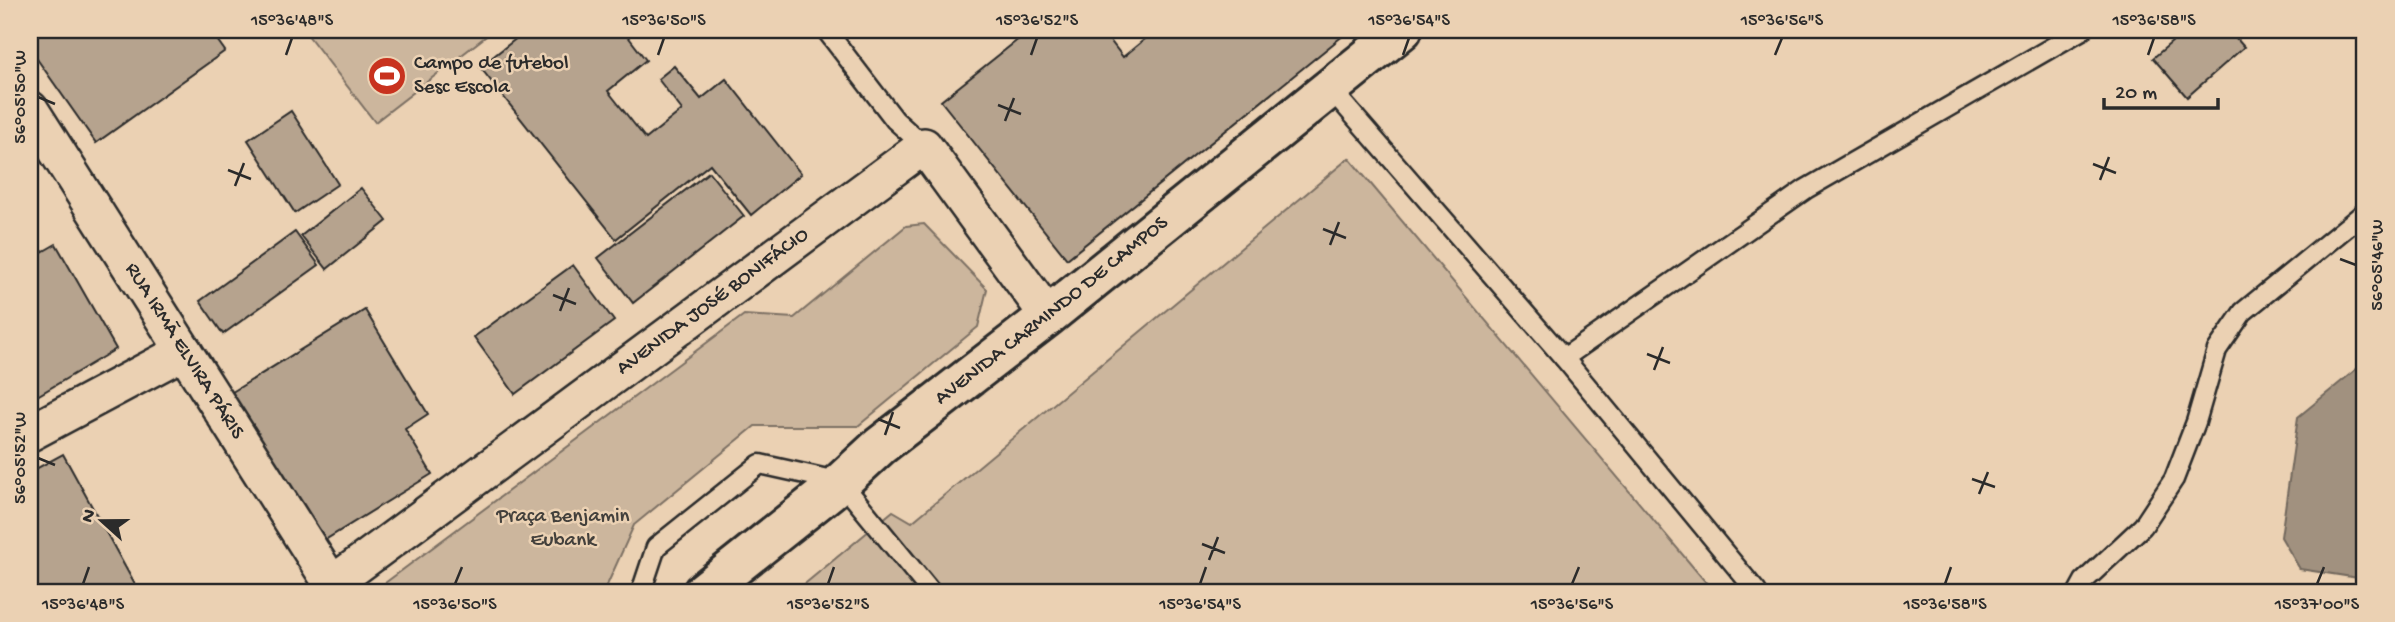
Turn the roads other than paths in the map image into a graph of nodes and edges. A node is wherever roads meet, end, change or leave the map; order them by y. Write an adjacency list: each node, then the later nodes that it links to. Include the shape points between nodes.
1 (826, 30): 6 (lane, via 895,120)
2 (1402, 30): 4 (main road, AVENIDA CARMINDO DE CAMPOS)
3 (2082, 30): 10 (lane, via 1806,189)
4 (1329, 87): 8 (main road, AVENIDA CARMINDO DE CAMPOS); 10 (lane)
5 (30, 109): 9 (street, RUA IRMÃ ELVIRA PÁRIS)
6 (924, 146): 8 (street); 13 (street, AVENIDA JOSÉ BONIFÁCIO)
7 (2365, 212): 18 (lane, via 2243,313 2217,350 2174,478 2143,526)
8 (1048, 316): 12 (main road, AVENIDA CARMINDO DE CAMPOS, via 880,446)
9 (184, 351): 11 (street); 13 (street, RUA IRMÃ ELVIRA PÁRIS)
10 (1564, 358): 17 (lane)
11 (30, 433)
12 (841, 482): 14 (lane, via 760,464 656,547); 15 (main road, AVENIDA CARMINDO DE CAMPOS); 16 (lane)
13 (335, 588)
14 (641, 592)
15 (702, 592)
16 (931, 592)
17 (1757, 592)
18 (2078, 592)

